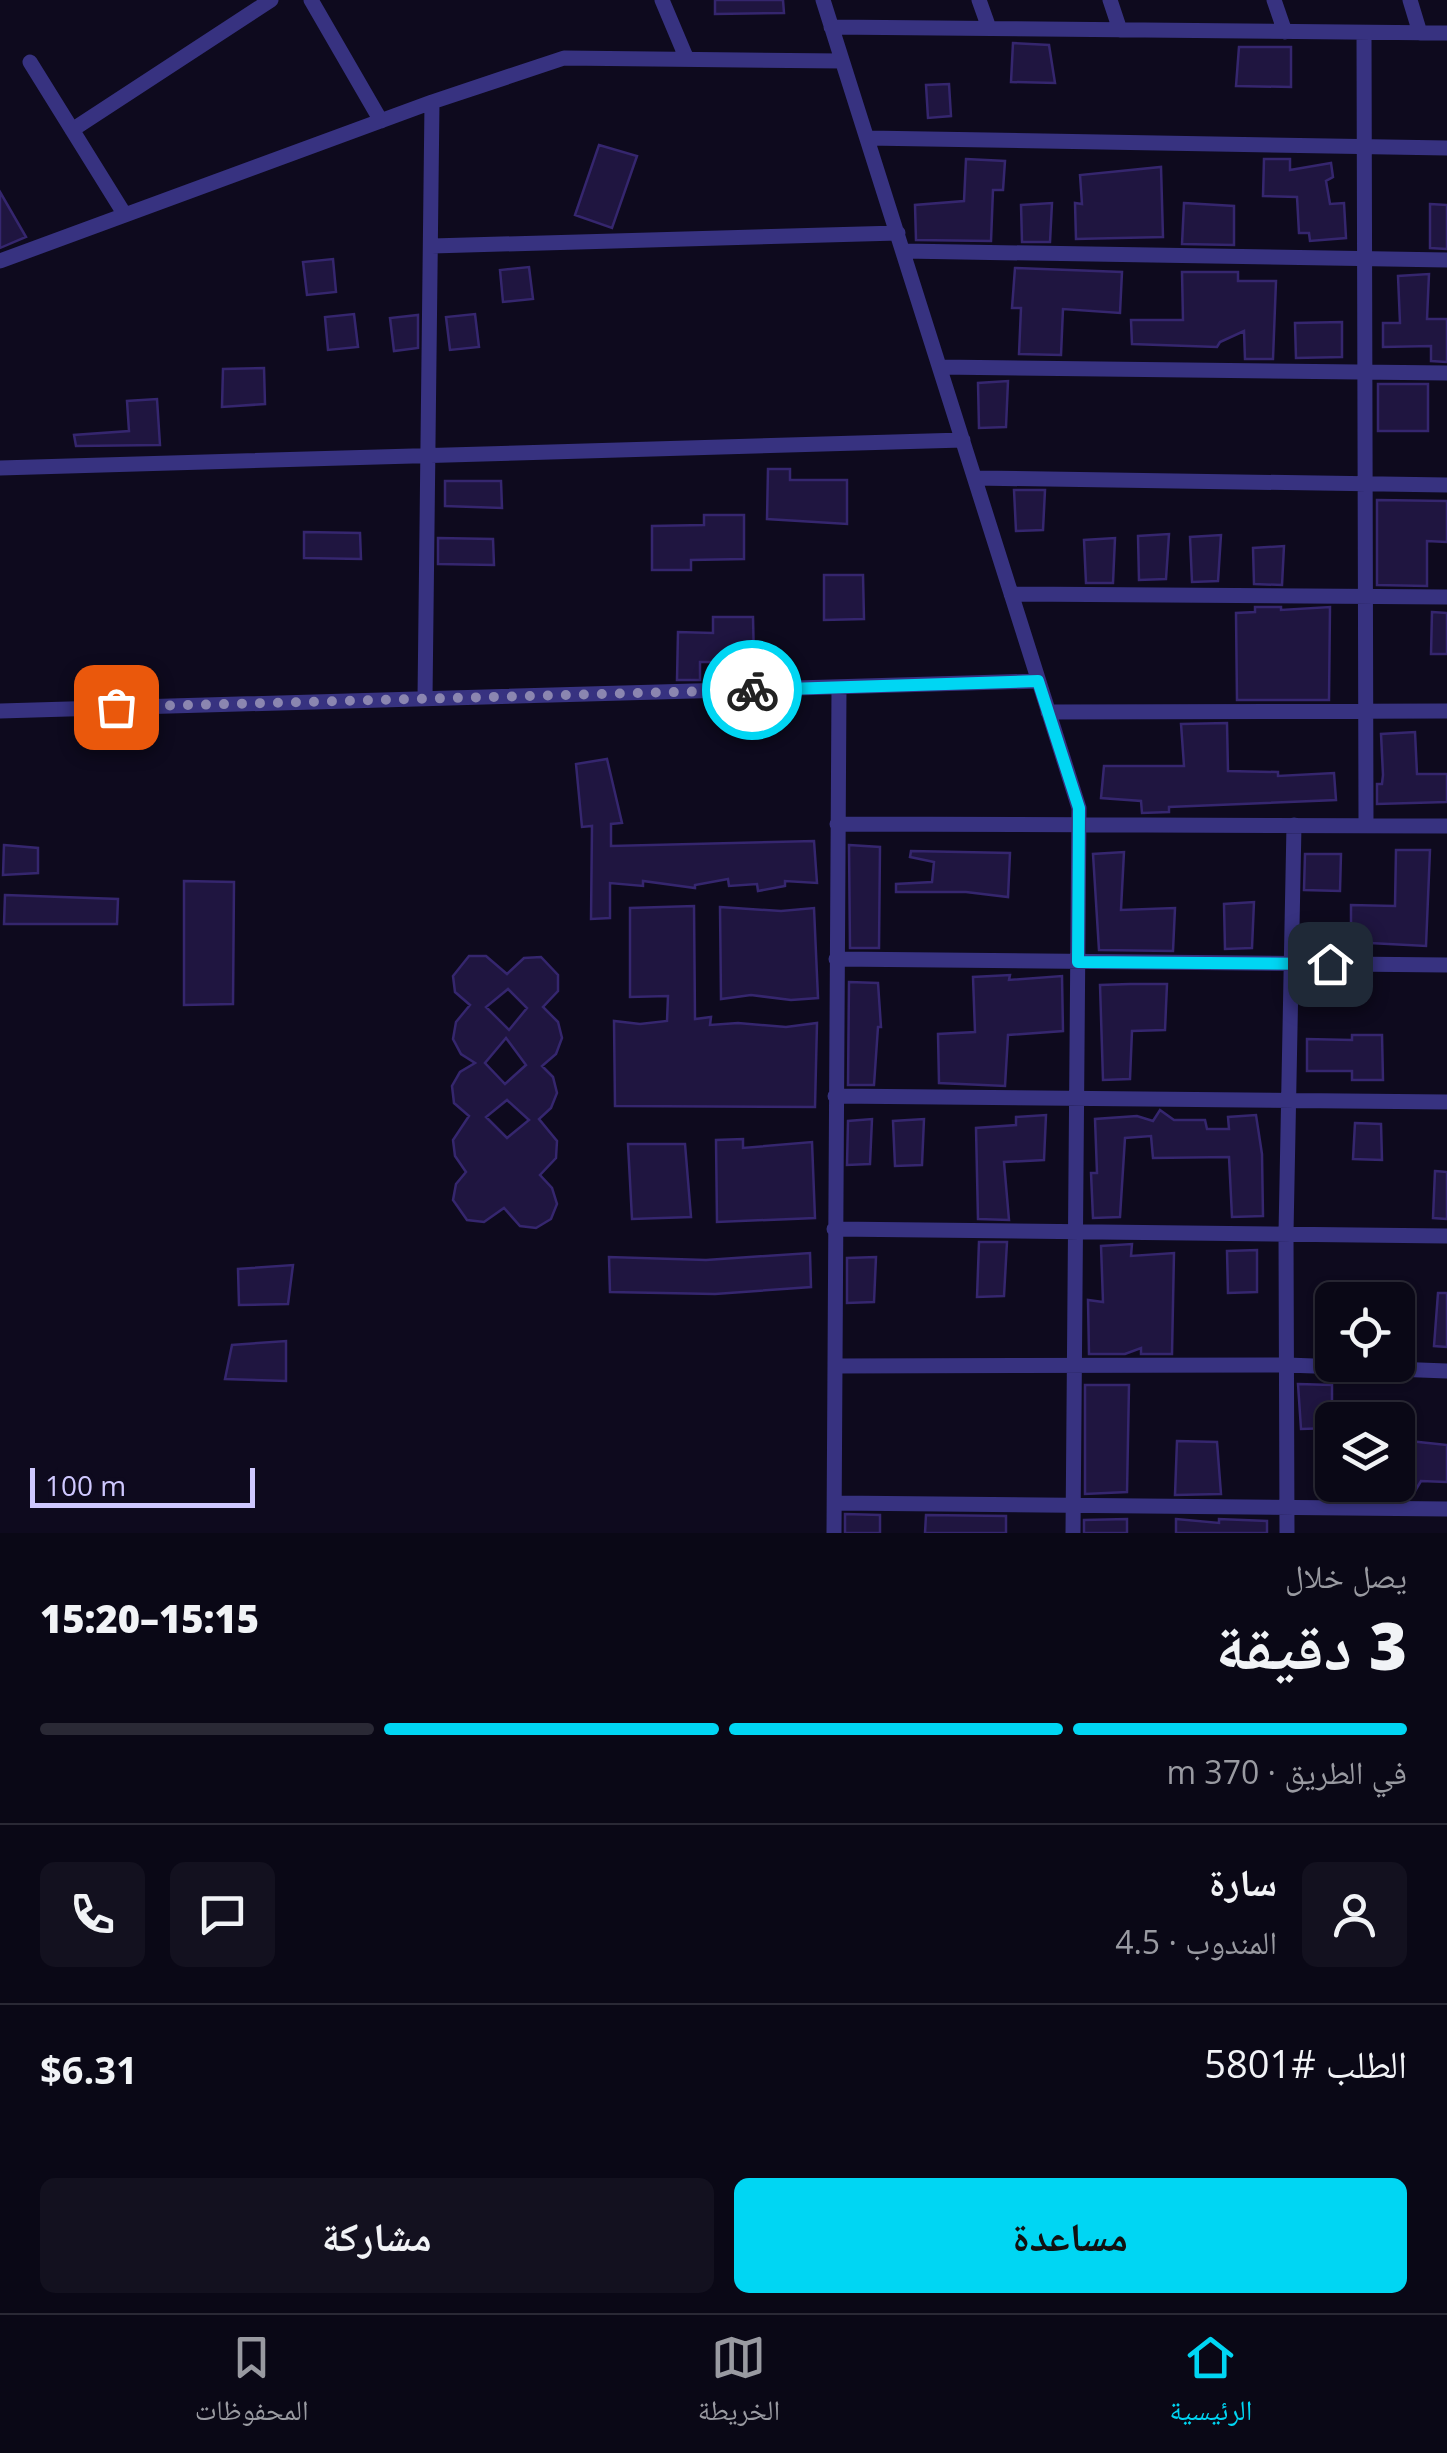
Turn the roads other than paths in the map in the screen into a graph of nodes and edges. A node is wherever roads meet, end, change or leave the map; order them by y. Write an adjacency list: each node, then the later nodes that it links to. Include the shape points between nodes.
1 (271, 0): 21 (street)
2 (311, 0): 20 (street)
3 (662, 0): 16 (street)
4 (823, 0): 9 (street)
5 (979, 0): 10 (street)
6 (1110, 0): 11 (street)
7 (1274, 0): 12 (street)
8 (1410, 0): 14 (street)
9 (831, 27): 10 (street); 17 (street)
10 (989, 28): 11 (street)
11 (1120, 30): 12 (street)
12 (1284, 32): 13 (street)
13 (1364, 32): 14 (street); 23 (street)
14 (1420, 33): 15 (street)
15 (1447, 33)
16 (686, 57): 17 (street); 19 (street, via 564,58)
17 (842, 61): 22 (street)
18 (30, 62): 21 (street)
19 (432, 102): 20 (street); 27 (street)
20 (380, 121): 25 (street)
21 (72, 130): 25 (street)
22 (868, 138): 23 (street); 26 (street)
23 (1366, 146): 24 (street); 29 (street)
24 (1447, 148)
25 (124, 215): 31 (street)
26 (898, 233): 27 (street); 28 (street)
27 (432, 246): 36 (street)
28 (904, 251): 29 (street); 32 (street)
29 (1368, 259): 30 (street); 33 (street)
30 (1447, 260)
31 (0, 261)
32 (940, 367): 33 (street); 35 (street)
33 (1366, 372): 34 (street); 39 (street)
34 (1447, 373)
35 (963, 440): 36 (street); 38 (street)
36 (426, 456): 37 (street); 46 (street)
37 (0, 468)
38 (976, 478): 39 (street); 41 (street)
39 (1365, 484): 40 (street); 42 (street)
40 (1447, 485)
41 (1011, 594): 42 (street); 44 (street)
42 (1366, 596): 43 (street); 48 (street)
43 (1447, 597)
44 (1038, 681): 45 (street); 50 (street)
45 (838, 688): 46 (street); 51 (street)
46 (424, 698): 47 (street)
47 (0, 710)
48 (1366, 710): 49 (street); 50 (street); 52 (street)
49 (1447, 711)
50 (1048, 712): 54 (street, via 1076,793)
51 (838, 824): 54 (street); 56 (street)
52 (1366, 824): 53 (street); 55 (street)
53 (1294, 825): 54 (street); 58 (street)
54 (1080, 826): 57 (street)
55 (1447, 826)
56 (836, 960): 57 (street); 60 (street)
57 (1078, 962): 58 (street); 61 (street)
58 (1291, 964): 59 (street); 62 (street)
59 (1447, 966)
60 (835, 1096): 61 (street); 64 (street)
61 (1077, 1099): 62 (street); 65 (street)
62 (1289, 1101): 63 (street); 66 (street)
63 (1447, 1102)
64 (834, 1230): 65 (street); 69 (street)
65 (1076, 1232): 66 (street); 70 (street)
66 (1286, 1233): 67 (street); 68 (street)
67 (1447, 1236)
68 (1286, 1365): 70 (street); 71 (street); 74 (street)
69 (835, 1366): 70 (street); 72 (street)
70 (1074, 1367): 73 (street)
71 (1447, 1370)
72 (835, 1502): 73 (street); 76 (street)
73 (1073, 1504): 74 (street); 77 (street)
74 (1288, 1507): 75 (street); 78 (street)
75 (1447, 1510)
76 (834, 1533)
77 (1072, 1533)
78 (1287, 1533)

